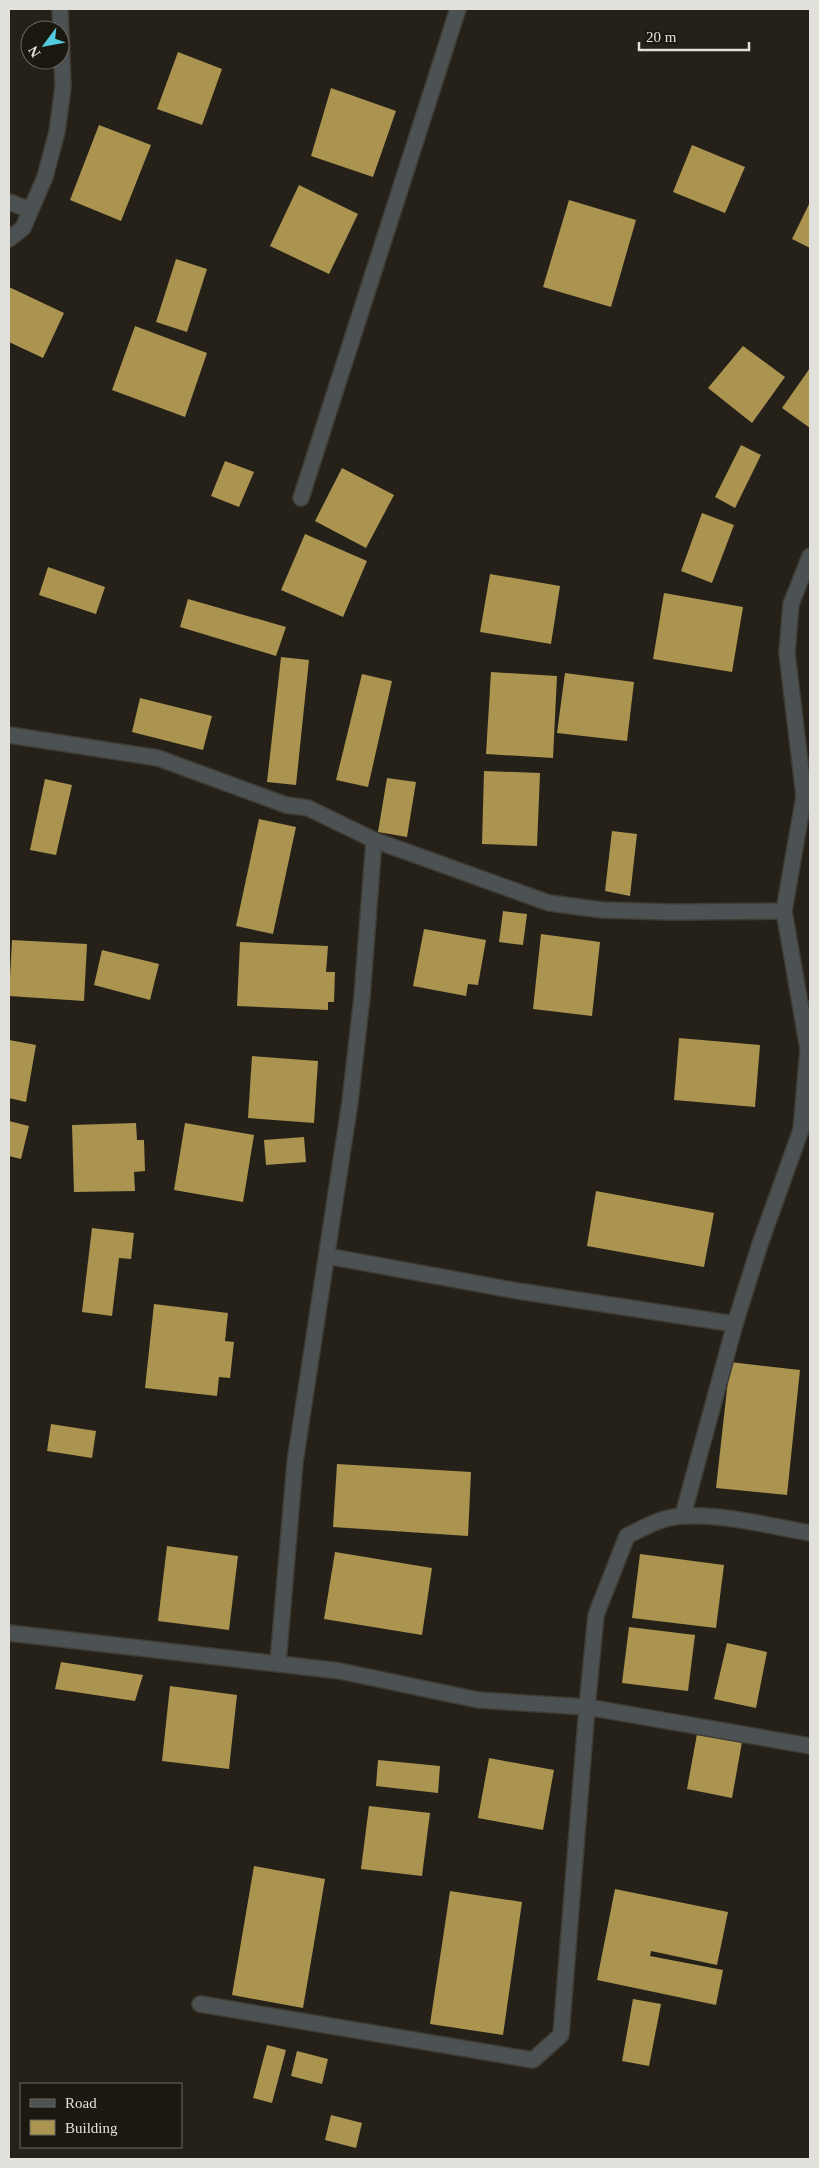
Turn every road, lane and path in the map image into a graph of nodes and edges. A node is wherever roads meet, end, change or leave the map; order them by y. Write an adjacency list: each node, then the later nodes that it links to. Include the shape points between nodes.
1 (60, 9): 4 (street, via 63,86 57,132 45,177)
2 (458, 9): 6 (street)
3 (9, 202): 4 (street)
4 (30, 210): 5 (street, via 23,228)
5 (9, 239)
6 (300, 498)
7 (810, 556): 9 (street, via 791,604 787,652)
8 (9, 735): 10 (street, via 158,758 286,805 308,808)
9 (807, 796): 11 (street)
10 (374, 840): 11 (street, via 550,902 612,910); 12 (street, via 362,997)
11 (784, 911): 13 (street, via 808,1049 801,1130)
12 (327, 1256): 13 (street, via 518,1291); 17 (street, via 294,1462)
13 (735, 1324): 14 (street)
14 (683, 1516): 15 (street, via 740,1521); 18 (street, via 654,1522 627,1536 596,1615)
15 (810, 1533)
16 (9, 1633): 17 (street)
17 (278, 1663): 18 (street, via 340,1671 478,1700)
18 (588, 1707): 19 (street); 20 (street, via 561,2035 533,2060)
19 (810, 1746)
20 (200, 2004)

